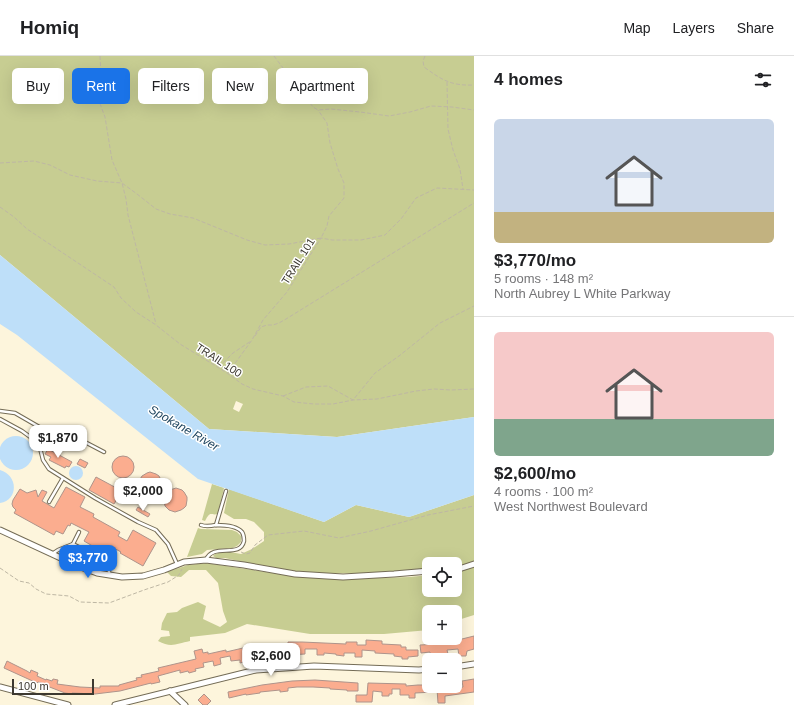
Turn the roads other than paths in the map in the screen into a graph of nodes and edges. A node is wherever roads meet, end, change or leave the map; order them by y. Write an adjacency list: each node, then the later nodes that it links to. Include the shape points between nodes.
1 (0, 411): 3 (lane, via 15,413 41,428 60,430)
2 (0, 419): 4 (lane, via 33,439 49,469)
3 (104, 452)
4 (62, 478): 6 (lane); 16 (lane, via 156,530 168,544)
5 (226, 490): 7 (lane)
6 (49, 502)
7 (216, 525): 8 (lane); 14 (lane, via 239,529 244,534 243,544 237,549 212,552)
8 (201, 526)
9 (0, 530): 12 (street)
10 (79, 532): 11 (lane)
11 (73, 544): 12 (lane); 15 (lane)
12 (51, 554): 20 (street)
13 (112, 557): 15 (lane)
14 (206, 560): 16 (street); 19 (street, via 295,574 344,577)
15 (109, 563): 20 (lane)
16 (177, 564): 20 (street, via 143,576)
17 (474, 564): 18 (street)
18 (462, 568)
19 (422, 572)
20 (108, 575)
21 (474, 664): 22 (street)
22 (462, 666)
23 (422, 670): 25 (street, via 291,667 256,670)
24 (0, 687): 26 (street)
25 (170, 691): 27 (street); 28 (street)
26 (68, 705)
27 (115, 705)
28 (185, 705)

